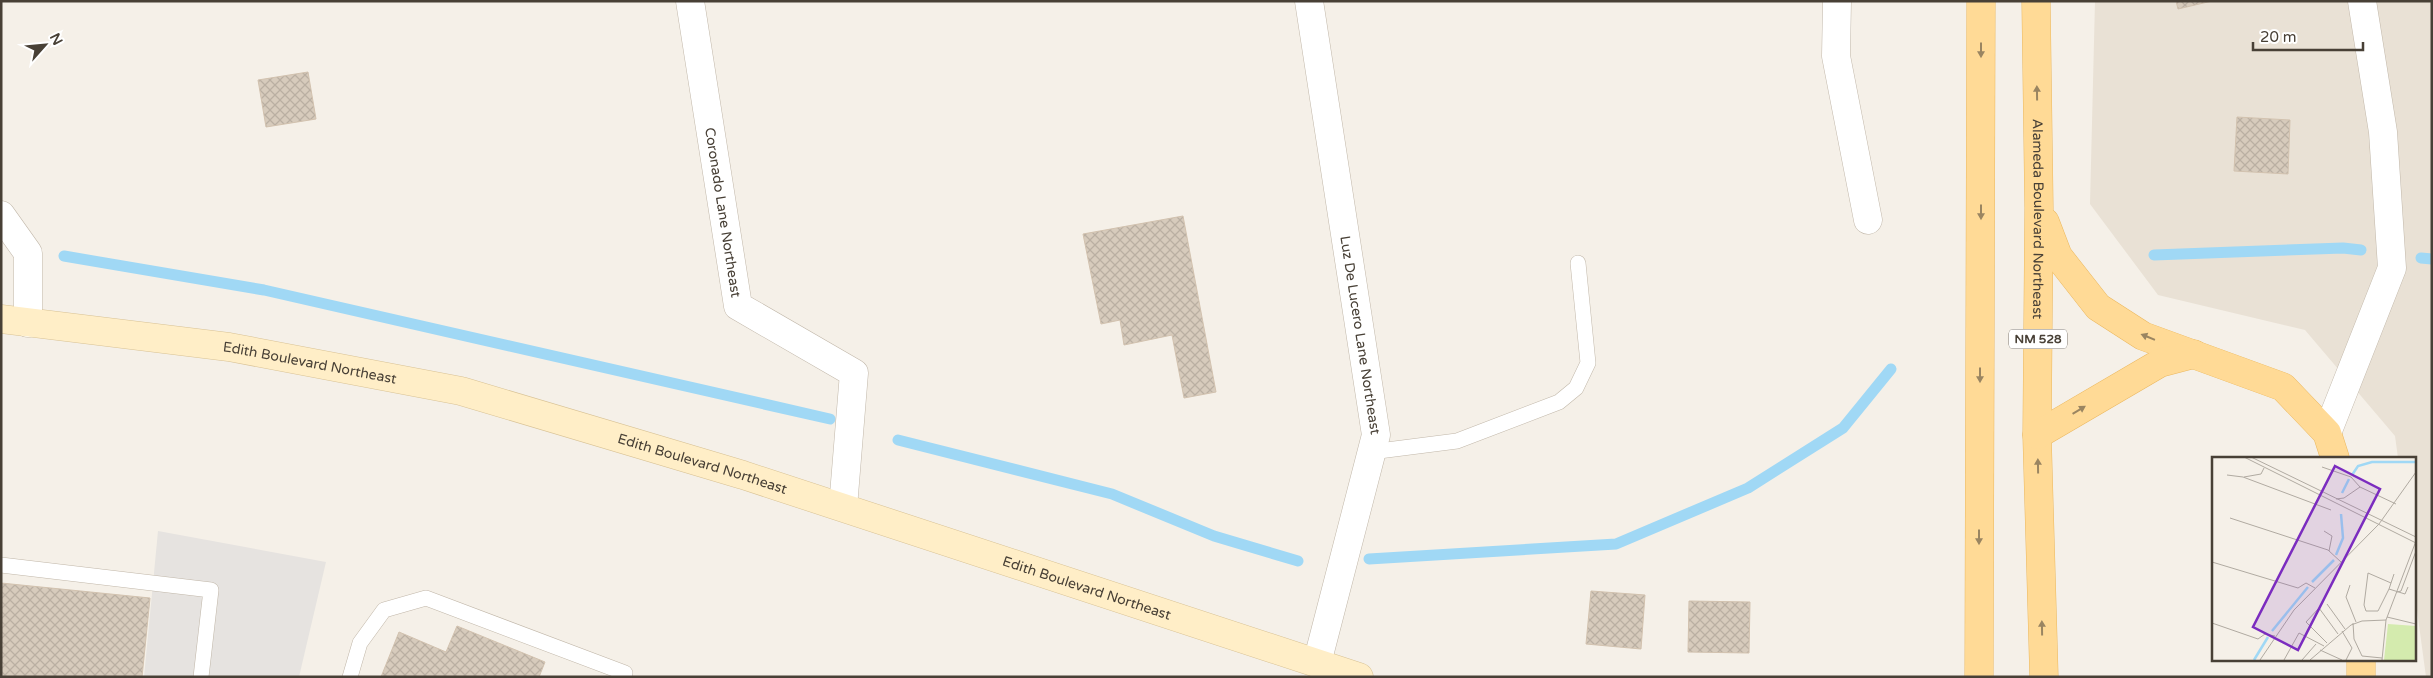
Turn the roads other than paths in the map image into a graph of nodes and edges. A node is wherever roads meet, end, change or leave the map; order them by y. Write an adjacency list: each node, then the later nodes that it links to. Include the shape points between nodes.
1 (690, 1): 17 (street, Coronado Lane Northeast, via 738,306 854,374)
2 (1309, 1): 16 (street, Luz De Lucero Lane Northeast, via 1376,435)
3 (1837, 1): 9 (street, via 1836,56)
4 (1982, 1): 25 (main road, one-way to 25)
5 (2036, 1): 7 (main road, Alameda Boulevard Northeast / NM 528, one-way to 5)
6 (2362, 1): 15 (street, via 2383,132 2392,268)
7 (2039, 208): 13 (main road, one-way to 7, via 2143,336 2098,307 2058,256); 14 (main road, Alameda Boulevard Northeast / NM 528)
8 (1, 215): 12 (street, via 28,253)
9 (1868, 220)
10 (1578, 263): 16 (lane, via 1588,363 1576,388 1559,402 1457,441)
11 (1, 319): 12 (street, Edith Boulevard Northeast)
12 (28, 323): 17 (street, Edith Boulevard Northeast, via 229,347 461,391)
13 (2194, 354): 14 (main road, one-way to 13, via 2160,363); 15 (main road, via 2283,387)
14 (2038, 435): 26 (main road, Alameda Boulevard Northeast / NM 528, one-way to 14)
15 (2331, 446)
16 (1371, 452): 20 (street, Luz De Lucero Lane Northeast)
17 (843, 507): 20 (street, Edith Boulevard Northeast)
18 (1, 565): 21 (lane, via 211,590)
19 (2361, 660): 27 (main road)
20 (1317, 663): 24 (street, Edith Boulevard Northeast)
21 (201, 677)
22 (350, 677): 23 (lane, via 360,643 384,610 426,598 625,672)
23 (624, 677)
24 (1360, 677)
25 (1978, 677)
26 (2044, 677)
27 (2361, 677)

